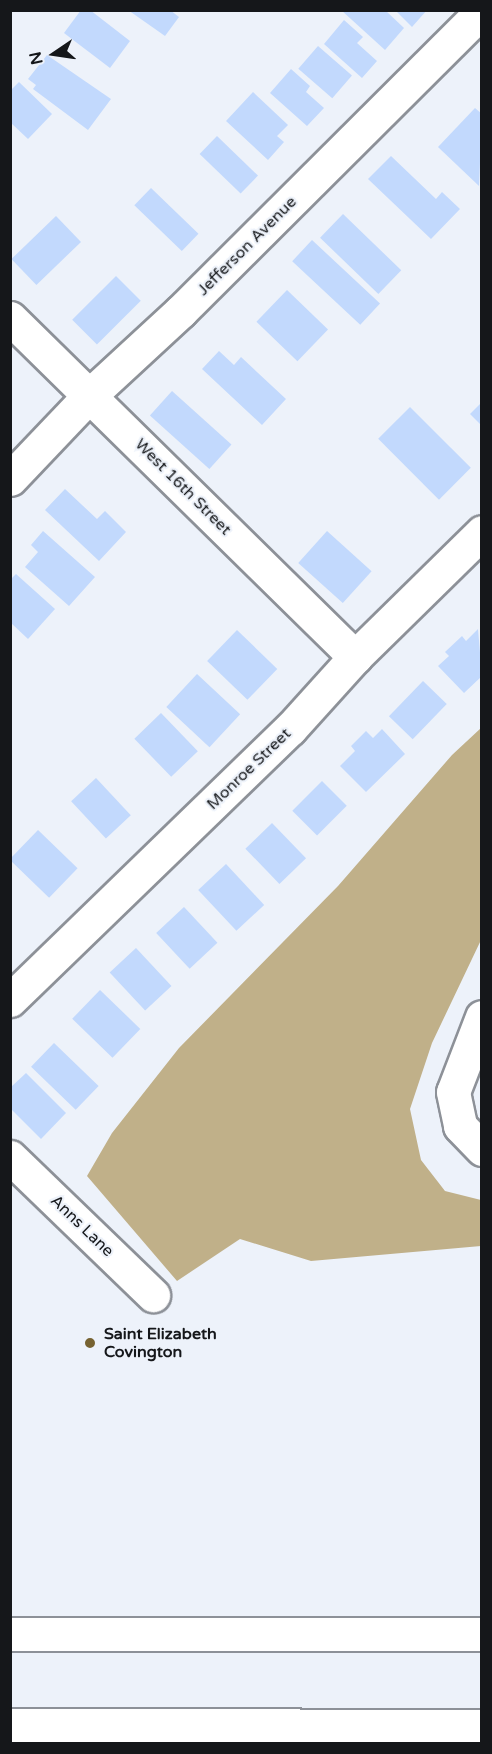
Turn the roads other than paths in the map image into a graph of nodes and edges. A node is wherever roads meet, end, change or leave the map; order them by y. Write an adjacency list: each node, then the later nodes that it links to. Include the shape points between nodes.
1 (482, 11): 3 (main road, Jefferson Avenue, via 182,311)
2 (10, 318): 3 (main road, West 16th Street)
3 (90, 395): 4 (main road, Jefferson Avenue); 6 (main road, West 16th Street)
4 (10, 478)
5 (482, 532): 6 (main road, Monroe Street)
6 (355, 657): 7 (main road, Monroe Street, via 290,729)
7 (10, 1000)
8 (482, 1017): 9 (main road, via 453,1092 460,1126)
9 (482, 1149)
10 (10, 1157): 11 (main road, Anns Lane)
11 (153, 1295)
12 (10, 1634): 13 (main road)
13 (482, 1634)
14 (10, 1725): 15 (main road)
15 (482, 1726)

